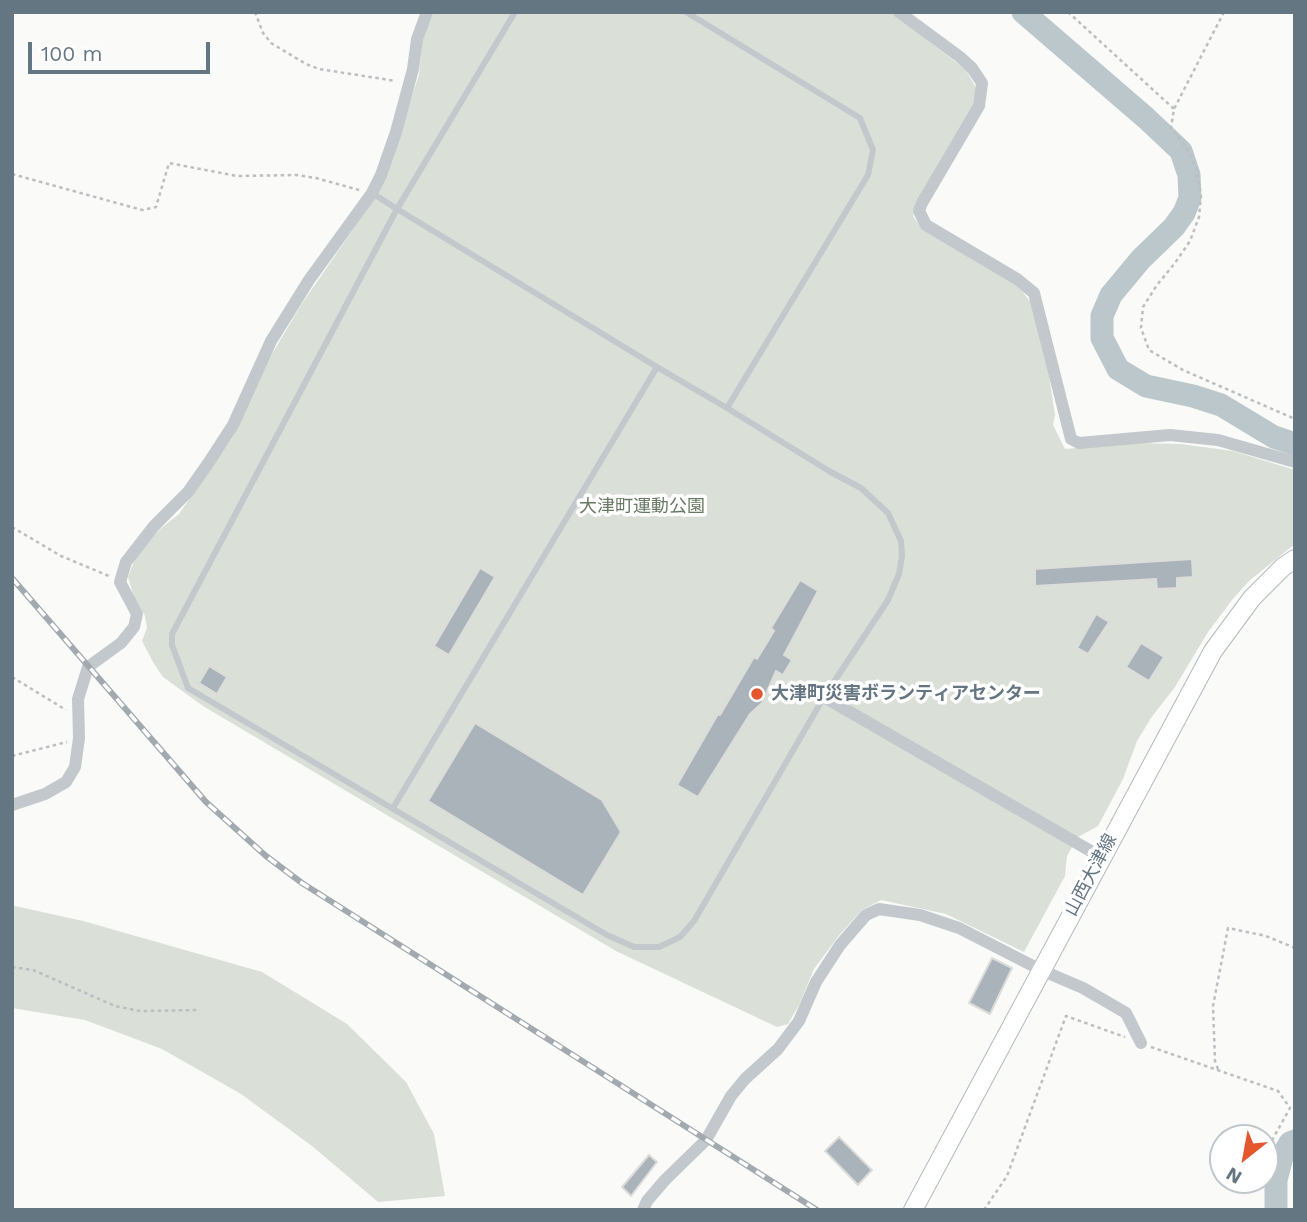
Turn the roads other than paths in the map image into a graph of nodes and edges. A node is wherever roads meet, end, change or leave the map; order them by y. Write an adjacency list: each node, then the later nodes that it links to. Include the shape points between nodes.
1 (427, 12): 5 (street, via 410,83)
2 (515, 12): 6 (lane)
3 (686, 12): 8 (lane, via 860,118 873,150 868,175)
4 (899, 12): 9 (street, via 960,57 982,83 979,106 919,211 926,225 1034,293 1071,439 1079,443 1170,435 1251,448)
5 (372, 193): 6 (lane); 12 (street, via 271,341 233,425 209,462 126,562 120,582 137,614 134,627 121,643 88,667 78,699 75,767 66,782)
6 (397, 209): 7 (lane); 13 (lane, via 173,634 172,645 188,688)
7 (657, 367): 8 (lane); 13 (lane)
8 (727, 408): 11 (lane, via 861,488 888,513 901,541 899,574 888,600)
9 (1295, 462)
10 (1295, 559): 14 (main road, 山西大津線, via 1252,598 1213,651)
11 (824, 697): 13 (lane, via 694,921 680,937 659,947 634,947 607,935); 14 (street)
12 (12, 805)
13 (393, 808)
14 (1101, 858): 15 (main road, 山西大津線)
15 (1041, 970): 16 (street, via 1126,1013); 17 (street, via 942,921 899,910 879,909 866,915 816,982 799,1021 778,1049 738,1087 706,1140 664,1180); 18 (main road, 山西大津線)
16 (1141, 1043)
17 (643, 1210)
18 (913, 1210)

